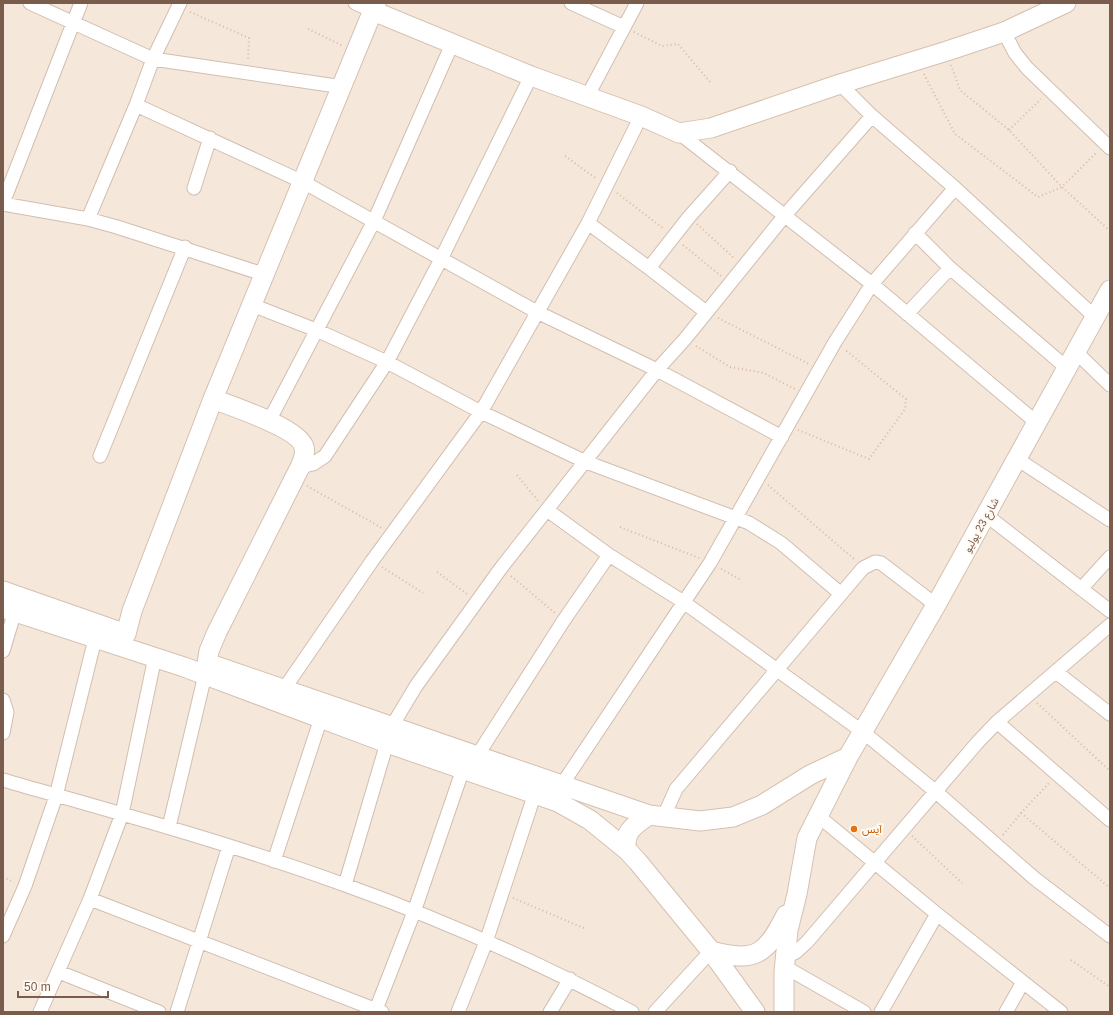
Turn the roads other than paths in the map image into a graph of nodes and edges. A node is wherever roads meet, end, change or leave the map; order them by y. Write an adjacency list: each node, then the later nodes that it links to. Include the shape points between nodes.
1 (30, 3): 9 (street)
2 (81, 3): 9 (street)
3 (355, 3): 8 (street)
4 (571, 3): 10 (street)
5 (637, 3): 10 (street)
6 (1066, 3): 11 (street)
7 (179, 5): 13 (street)
8 (374, 7): 12 (street); 16 (street)
9 (74, 23): 13 (street); 28 (street)
10 (624, 27): 17 (street)
11 (1004, 32): 15 (street); 23 (street, via 1021,61)
12 (452, 44): 14 (street); 31 (street)
13 (153, 59): 16 (street); 18 (street)
14 (531, 76): 17 (street); 35 (street)
15 (840, 84): 20 (street); 21 (street, via 711,128)
16 (343, 87): 25 (street)
17 (587, 97): 19 (street)
18 (136, 105): 22 (street); 30 (street)
19 (641, 116): 21 (street); 32 (street)
20 (872, 116): 27 (street); 29 (street)
21 (679, 133): 24 (street)
22 (210, 138): 25 (street); 26 (street)
23 (1107, 146)
24 (730, 171): 29 (street); 36 (street)
25 (304, 182): 31 (street); 38 (street)
26 (194, 188)
27 (955, 188): 33 (street); 45 (street)
28 (3, 204): 30 (street)
29 (786, 214): 39 (street); 43 (street)
30 (88, 219): 34 (street)
31 (374, 221): 35 (street); 46 (street)
32 (588, 223): 36 (street); 42 (street)
33 (915, 233): 37 (street); 39 (street)
34 (185, 247): 38 (street); 56 (street)
35 (441, 259): 42 (street); 48 (street)
36 (649, 268): 43 (street)
37 (950, 268): 44 (street); 47 (street)
38 (264, 274): 41 (street)
39 (872, 284): 44 (street); 55 (street, via 835,342)
40 (1110, 290): 45 (street, شارع 23 يوليو)
41 (252, 305): 46 (street); 51 (street)
42 (537, 312): 49 (street); 52 (street)
43 (706, 312): 49 (street)
44 (907, 314): 54 (street)
45 (1095, 316): 47 (street, شارع 23 يوليو)
46 (316, 330): 48 (street); 53 (street)
47 (1072, 361): 50 (street); 54 (street, شارع 23 يوليو)
48 (387, 362): 52 (street); 59 (street, via 325,456)
49 (657, 370): 55 (street); 58 (street)
50 (1110, 385)
51 (213, 399): 53 (street); 75 (street, via 132,611)
52 (481, 412): 58 (street); 81 (street, via 372,560)
53 (269, 421): 59 (street, via 302,442 304,453)
54 (1037, 423): 57 (street, شارع 23 يوليو)
55 (785, 431): 62 (street)
56 (100, 456)
57 (1017, 459): 61 (street, شارع 23 يوليو); 63 (street)
58 (586, 462): 60 (street); 62 (street)
59 (297, 473): 78 (street, via 217,632 209,651)
60 (546, 510): 64 (street); 88 (street, via 476,601 416,686)
61 (986, 515): 66 (street); 70 (street, شارع 23 يوليو)
62 (736, 519): 68 (street, via 770,535); 69 (street, via 710,563)
63 (1110, 520)
64 (609, 555): 69 (street); 89 (street)
65 (1110, 557): 66 (street)
66 (1082, 589): 72 (street)
67 (3, 591): 74 (street)
68 (841, 594): 70 (street, via 864,568 875,562 881,563); 79 (street)
69 (682, 601): 79 (street); 93 (street)
70 (936, 605): 86 (street, شارع 23 يوليو)
71 (9, 609): 74 (street); 76 (street)
72 (1110, 611)
73 (1110, 625): 80 (street)
74 (97, 632): 75 (street); 77 (street); 96 (street)
75 (126, 634): 78 (street)
76 (3, 651)
77 (155, 657): 78 (street); 97 (street)
78 (206, 669): 81 (street); 84 (street); 101 (street)
79 (776, 671): 86 (street); 99 (street, via 676,789)
80 (1056, 672): 83 (street); 85 (street)
81 (284, 689): 88 (street)
82 (3, 700): 87 (street, via 7,712)
83 (1110, 714)
84 (321, 718): 88 (street); 104 (street)
85 (997, 722): 94 (street); 100 (street)
86 (863, 732): 90 (street, شارع 23 يوليو); 94 (street)
87 (3, 733)
88 (389, 734): 89 (street); 91 (street); 106 (street)
89 (477, 756): 93 (street)
90 (848, 757): 98 (street, شارع 23 يوليو); 99 (street, via 762,805 733,817 700,821)
91 (463, 769): 95 (street); 109 (street)
92 (3, 781): 96 (street)
93 (560, 786): 99 (street)
94 (935, 790): 105 (street); 112 (street, via 1034,878)
95 (535, 794): 103 (street, via 558,802 590,820); 114 (street)
96 (56, 796): 97 (street); 111 (street, via 25,886)
97 (122, 814): 101 (street); 108 (street)
98 (817, 815): 105 (street); 107 (street, شارع 23 يوليو, via 807,838)
99 (657, 816): 103 (street, via 632,828 625,844)
100 (1110, 820)
101 (169, 827): 102 (street)
102 (228, 846): 104 (street); 113 (street)
103 (627, 850): 115 (street)
104 (274, 861): 106 (street)
105 (875, 861): 110 (street); 116 (street, via 807,942)
106 (346, 885): 109 (street)
107 (797, 894): 115 (street, via 774,938 764,950 748,956); 116 (street, via 788,930)
108 (90, 899): 113 (street); 117 (street)
109 (414, 912): 114 (street); 120 (street)
110 (937, 914): 119 (street); 131 (street)
111 (3, 936)
112 (1110, 936)
113 (198, 940): 120 (street); 123 (street)
114 (486, 942): 118 (street); 124 (street)
115 (711, 951): 127 (street); 128 (street)
116 (785, 962): 129 (street); 130 (street)
117 (59, 972): 121 (street); 122 (street)
118 (570, 979): 125 (street); 126 (street)
119 (1023, 982): 132 (street); 133 (street)
120 (377, 1011)
121 (40, 1012)
122 (159, 1012)
123 (177, 1012)
124 (458, 1012)
125 (550, 1012)
126 (632, 1012)
127 (655, 1012)
128 (755, 1012)
129 (784, 1012)
130 (864, 1012)
131 (881, 1012)
132 (1006, 1012)
133 (1061, 1012)

